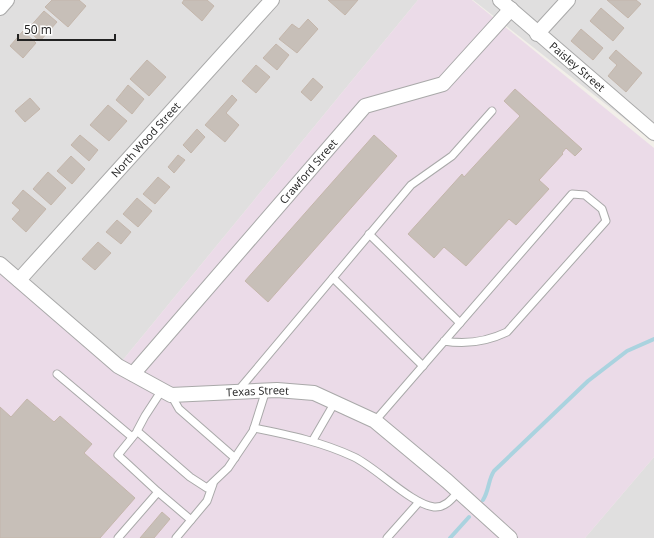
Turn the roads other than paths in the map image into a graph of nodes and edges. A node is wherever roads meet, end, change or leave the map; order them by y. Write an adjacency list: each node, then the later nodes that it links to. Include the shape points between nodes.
1 (8, 0): 5 (street)
2 (272, 0): 13 (street, North Wood Street)
3 (500, 0): 6 (street, Paisley Street)
4 (568, 0): 7 (street)
5 (0, 8)
6 (511, 9): 7 (street, Paisley Street); 18 (street, Crawford Street, via 443,84 365,106)
7 (538, 34): 9 (street, Paisley Street)
8 (492, 110): 10 (lane, via 452,156 411,185)
9 (654, 133)
10 (369, 234): 12 (lane); 14 (lane)
11 (0, 264): 13 (street)
12 (333, 278): 16 (lane); 20 (lane)
13 (19, 280): 18 (street, via 118,366)
14 (460, 323): 15 (lane); 15 (lane, via 572,194 585,195 602,209 606,222 507,332 476,343)
15 (444, 341): 16 (lane)
16 (423, 366): 23 (lane)
17 (58, 374): 26 (lane)
18 (133, 374): 21 (street)
19 (266, 390): 20 (street, Texas Street); 22 (street, Texas Street, via 314,393); 24 (lane)
20 (237, 392): 21 (street, Texas Street)
21 (167, 393): 25 (lane, via 145,416); 28 (lane, via 179,409)
22 (335, 402): 23 (street, Texas Street); 27 (lane)
23 (375, 421): 30 (street, Texas Street)
24 (254, 428): 27 (lane); 28 (lane)
25 (137, 431): 26 (lane); 29 (lane, via 190,477 207,488)
26 (132, 438): 31 (lane, via 118,455)
27 (313, 440): 32 (lane, via 355,458)
28 (235, 458): 29 (lane)
29 (214, 482): 33 (lane, via 207,501)
30 (459, 491): 32 (lane, via 447,504 435,507); 37 (street, Texas Street)
31 (158, 492): 33 (lane); 34 (lane)
32 (419, 502): 36 (lane)
33 (191, 520): 35 (lane)
34 (118, 538)
35 (176, 538)
36 (387, 538)
37 (510, 538)

